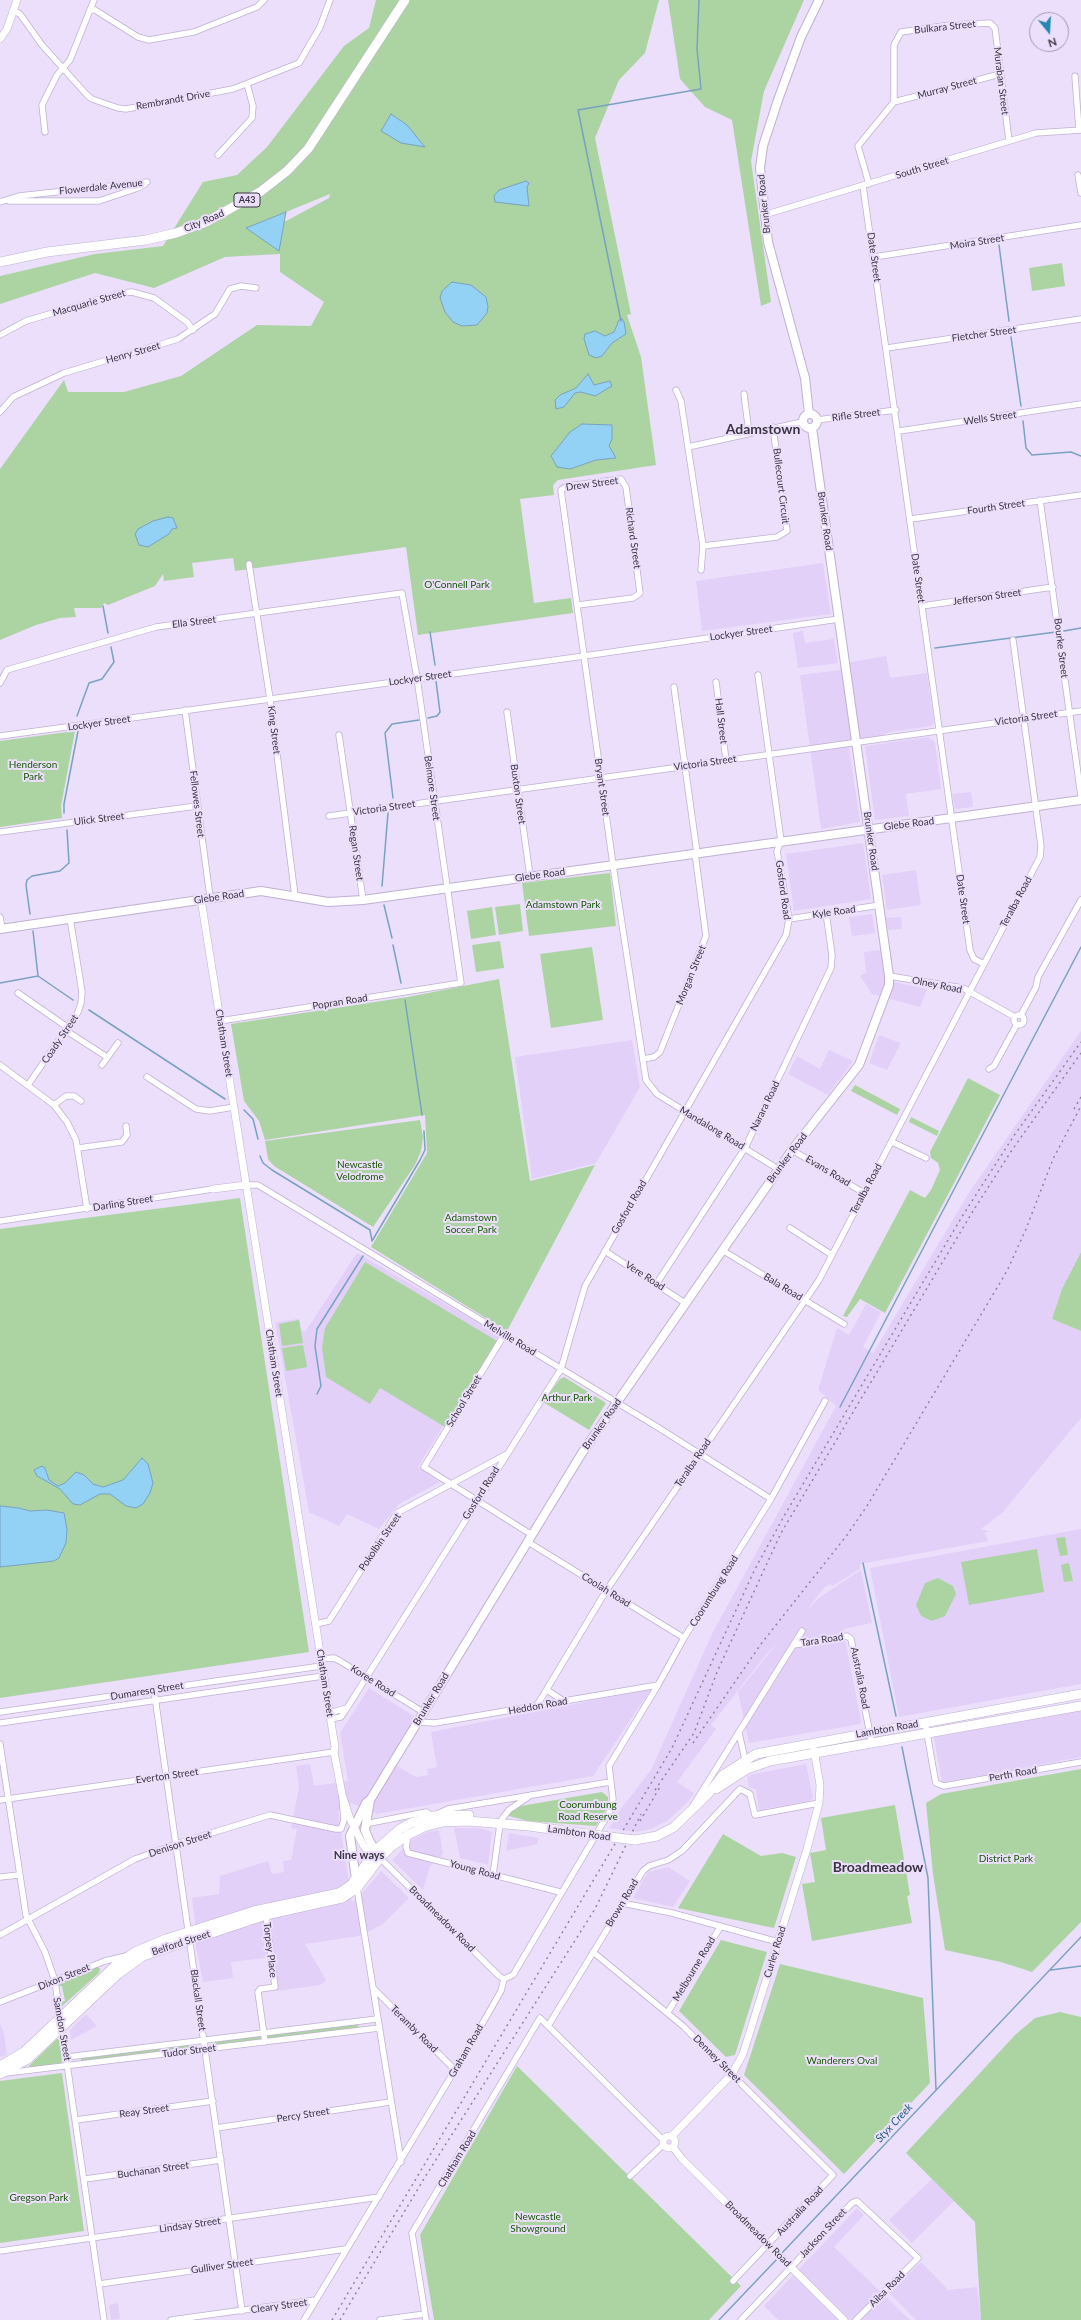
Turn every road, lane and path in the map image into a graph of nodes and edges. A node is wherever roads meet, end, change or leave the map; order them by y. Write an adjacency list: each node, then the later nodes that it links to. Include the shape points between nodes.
1 (17, 0): 8 (street)
2 (94, 0): 7 (street)
3 (264, 0): 7 (street, via 257,7 194,32 149,40)
4 (330, 0): 14 (street, Rembrandt Drive, via 320,27 299,63)
5 (405, 0): 27 (main road, City Road / A43, via 308,149 287,171 260,192 206,222 176,233 146,240 47,252)
6 (819, 0): 24 (main road, Brunker Road, via 801,37 763,146 760,168)
7 (90, 9): 11 (street, via 70,60)
8 (14, 11): 10 (street); 11 (street, Rembrandt Drive, via 20,14)
9 (990, 23): 12 (street, Muraban Street, via 995,28); 15 (street, Bulkara Street, via 950,25 901,32 894,45)
10 (0, 39)
11 (62, 68): 14 (street, Rembrandt Drive, via 92,99 126,109 233,89); 17 (street, via 42,105)
12 (1000, 74): 15 (street, Murray Street); 18 (street, Muraban Street)
13 (1075, 76): 16 (street)
14 (247, 84): 19 (street, via 253,106 252,118)
15 (894, 102): 21 (street, via 858,146)
16 (1080, 130): 18 (street, South Street, via 1036,133)
17 (45, 132)
18 (1009, 142): 21 (street, South Street)
19 (218, 155)
20 (1078, 175): 22 (street)
21 (866, 185): 24 (street, South Street); 26 (street, Date Street)
22 (1081, 193)
23 (2, 201): 23 (street, Flowerdale Avenue, via 19,196 147,182 138,188 99,201)
24 (764, 215): 38 (main road, Brunker Road, via 768,242 805,378)
25 (1081, 225): 26 (street, Moira Street)
26 (874, 257): 32 (street, Date Street)
27 (0, 262)
28 (256, 288): 30 (street, Henry Street, via 242,286 230,289 215,314)
29 (1081, 319): 32 (street, Fletcher Street)
30 (193, 330): 31 (street, Macquarie Street, via 187,322 154,298 121,292 26,321); 37 (street, Henry Street, via 178,339 64,373 13,397)
31 (0, 335)
32 (887, 348): 36 (street, Date Street)
33 (676, 390): 45 (street, via 681,401)
34 (744, 394): 44 (street)
35 (1080, 404): 43 (street, Wells Street)
36 (896, 410): 39 (street, Rifle Street); 43 (street, Date Street)
37 (0, 412)
38 (809, 414): 39 (main road, via 814,415); 40 (main road, via 804,416)
39 (817, 420): 42 (main road)
40 (802, 422): 41 (street); 42 (main road, via 806,427)
41 (773, 428): 44 (street); 51 (street, Bullecourt Circuit, via 787,531 777,537)
42 (812, 428): 59 (main road, Brunker Road)
43 (899, 431): 50 (street, Date Street)
44 (749, 433): 45 (street)
45 (688, 447): 51 (street)
46 (623, 480): 47 (street, Drew Street, via 567,486); 56 (street, Richard Street, via 626,487 639,596)
47 (561, 490): 56 (street, Bryant Street)
48 (1081, 495): 49 (street, Fourth Street)
49 (1040, 500): 50 (street, Fourth Street); 54 (street, Bourke Street)
50 (910, 519): 57 (street, Date Street)
51 (704, 546): 53 (street)
52 (249, 564): 58 (street, King Street)
53 (701, 570)
54 (1053, 587): 57 (street, Jefferson Street); 71 (street, Bourke Street)
55 (402, 593): 58 (street, Ella Street); 63 (street, Belmore Street)
56 (578, 605): 61 (street, Bryant Street)
57 (922, 606): 73 (street, Date Street)
58 (257, 614): 65 (street, Ella Street, via 156,627 7,670); 67 (street, King Street)
59 (839, 619): 61 (street, Lockyer Street); 76 (main road, Brunker Road)
60 (1013, 640): 72 (street, Teralba Road)
61 (584, 656): 63 (street, Lockyer Street); 80 (street, Bryant Street)
62 (758, 676): 77 (street, Gosford Road)
63 (417, 678): 67 (street, Lockyer Street); 84 (street, Belmore Street)
64 (716, 682): 78 (street, Hall Street)
65 (0, 683)
66 (674, 687): 79 (street, Morgan Street)
67 (270, 699): 68 (street, Lockyer Street); 97 (street, King Street)
68 (185, 710): 75 (street, Lockyer Street); 85 (street, Fellowes Street)
69 (1081, 711): 71 (street, Victoria Street)
70 (507, 712): 81 (street, Buxton Street)
71 (1069, 712): 72 (street, Victoria Street); 82 (street, Bourke Street)
72 (1024, 719): 73 (street, Victoria Street); 86 (street, Teralba Road)
73 (940, 730): 76 (street, Victoria Street); 89 (street, Date Street)
74 (339, 735): 87 (street, Regan Street)
75 (0, 736)
76 (856, 741): 77 (street, Victoria Street); 90 (main road, Brunker Road)
77 (768, 754): 78 (street, Victoria Street); 92 (street, Gosford Road)
78 (726, 760): 79 (street, Victoria Street)
79 (685, 766): 80 (street, Victoria Street); 93 (street, Morgan Street)
80 (601, 778): 81 (street, Victoria Street); 94 (street, Bryant Street)
81 (518, 789): 84 (street, Victoria Street); 95 (street, Buxton Street)
82 (1081, 796)
83 (1081, 800): 86 (main road, Glebe Road)
84 (434, 801): 87 (street, Victoria Street); 96 (street, Belmore Street)
85 (197, 806): 91 (street, Ulick Street); 98 (street, Fellowes Street)
86 (1036, 807): 89 (main road, Glebe Road); 108 (street, Teralba Road, via 1040,857)
87 (350, 812): 88 (street, Victoria Street); 100 (street, Regan Street)
88 (329, 816)
89 (952, 818): 90 (main road, Glebe Road); 108 (street, Date Street, via 970,950 974,958)
90 (869, 829): 92 (main road, Glebe Road); 102 (main road, Brunker Road)
91 (0, 832)
92 (781, 842): 93 (main road, Glebe Road); 106 (street, Gosford Road, via 778,851)
93 (696, 853): 94 (main road, Glebe Road); 120 (street, Morgan Street, via 706,936 660,1052 654,1057)
94 (613, 865): 95 (main road, Glebe Road); 120 (street, Bryant Street)
95 (530, 876): 96 (main road, Glebe Road)
96 (447, 888): 100 (main road, Glebe Road); 110 (street, Belmore Street)
97 (295, 896): 98 (main road, Glebe Road, via 261,892); 100 (main road, Glebe Road, via 328,902)
98 (210, 898): 99 (main road, Glebe Road)
99 (201, 899): 105 (main road, Glebe Road); 115 (street, Chatham Street)
100 (363, 900)
101 (1081, 900): 113 (street, via 1038,977 1036,987)
102 (880, 905): 103 (street, Kyle Road); 109 (main road, Brunker Road)
103 (826, 913): 106 (street, Kyle Road); 134 (street, Narara Road, via 832,955 831,968)
104 (0, 917): 107 (street)
105 (70, 918): 107 (main road, Glebe Road); 117 (street, Coady Street, via 82,998 80,1008)
106 (789, 919): 130 (street, Gosford Road, via 786,935)
107 (1, 929)
108 (984, 964): 111 (street, Teralba Road)
109 (889, 976): 111 (street, Olney Road, via 963,988); 135 (main road, Brunker Road, via 889,985 859,1065)
110 (461, 983): 115 (street, Popran Road)
111 (970, 992): 114 (street, Olney Road); 132 (street, Teralba Road)
112 (18, 993): 117 (street)
113 (1021, 1015): 114 (street); 116 (street, via 1024,1022)
114 (1015, 1017): 116 (street)
115 (220, 1021): 129 (street, Chatham Street)
116 (1016, 1024): 123 (street, via 994,1066)
117 (66, 1029): 119 (street); 126 (street, Coady Street)
118 (118, 1043): 119 (street)
119 (107, 1057): 122 (street)
120 (643, 1059): 125 (street, Bryant Street)
121 (0, 1065): 126 (street)
122 (102, 1065)
123 (989, 1069)
124 (146, 1077): 129 (street, via 196,1109 210,1111)
125 (648, 1084): 130 (street, Mandalong Road, via 657,1094)
126 (28, 1085): 128 (street)
127 (81, 1101): 128 (street, via 74,1096 66,1096)
128 (54, 1105): 133 (street, via 67,1122)
129 (234, 1107): 138 (street, Chatham Street)
130 (685, 1112): 134 (street, Mandalong Road); 145 (street, Gosford Road)
131 (126, 1126): 133 (street, via 128,1135 122,1142)
132 (892, 1142): 136 (street); 140 (street, Teralba Road)
133 (78, 1148): 141 (street)
134 (745, 1148): 137 (street, Mandalong Road); 147 (street, Narara Road)
135 (792, 1150): 137 (main road, Brunker Road); 140 (street, Evans Road)
136 (926, 1158)
137 (778, 1170): 144 (main road, Brunker Road)
138 (246, 1185): 139 (street, Darling Street); 151 (street, Melville Road, via 258,1184); 163 (street, Chatham Street)
139 (213, 1189): 141 (street, Darling Street)
140 (864, 1193): 146 (street, Teralba Road)
141 (87, 1209): 142 (street, Darling Street)
142 (0, 1221)
143 (790, 1228): 146 (street)
144 (722, 1250): 148 (street, Bala Road); 149 (main road, Brunker Road)
145 (604, 1251): 147 (street, Vere Road); 152 (street, Gosford Road, via 585,1286)
146 (832, 1255): 148 (street, Teralba Road)
147 (657, 1283): 149 (street, Vere Road)
148 (805, 1300): 150 (street, Bala Road); 155 (street, Teralba Road)
149 (685, 1303): 154 (main road, Brunker Road)
150 (844, 1324)
151 (504, 1335): 152 (street, Melville Road); 157 (street, School Street)
152 (561, 1369): 154 (street, Melville Road); 156 (street, Gosford Road)
153 (825, 1401): 159 (street, Coorumbung Road)
154 (616, 1403): 155 (street, Melville Road); 161 (main road, Brunker Road)
155 (700, 1454): 159 (street, Melville Road); 162 (street, Teralba Road)
156 (505, 1455): 158 (street, Pokolbin Street); 160 (street, Gosford Road)
157 (424, 1467): 158 (street, Coolah Road)
158 (448, 1484): 160 (street, Coolah Road); 163 (street, Pokolbin Street, via 398,1513 329,1621)
159 (771, 1499): 166 (street, Coorumbung Road)
160 (476, 1501): 161 (street, Coolah Road); 170 (street, Gosford Road)
161 (530, 1538): 162 (street, Coolah Road); 184 (main road, Brunker Road)
162 (606, 1591): 166 (street, Coolah Road); 175 (street, Teralba Road)
163 (316, 1624): 168 (street, Chatham Street)
164 (802, 1631): 167 (street)
165 (849, 1637): 167 (street, Tara Road); 189 (street, Australia Road, via 853,1643)
166 (684, 1638): 172 (street, Coorumbung Road)
167 (794, 1645): 190 (street)
168 (321, 1663): 169 (street, Chatham Street); 170 (street, Koree Road, via 334,1658); 171 (street, Dumaresq Street)
169 (323, 1676): 174 (street, Dumaresq Street); 185 (street, Chatham Street)
170 (367, 1677): 184 (street, Koree Road); 185 (street, Gosford Road, via 347,1708)
171 (219, 1681): 173 (street, Dumaresq Street); 174 (street)
172 (658, 1685): 178 (street, Heddon Road); 200 (street, Coorumbung Road, via 609,1766)
173 (154, 1690): 177 (street, Blackall Street); 179 (street, Dumaresq Street)
174 (221, 1690): 177 (street, Dumaresq Street)
175 (547, 1690): 178 (street); 181 (street, Teralba Road)
176 (1081, 1694): 187 (main road, Lambton Road)
177 (156, 1700): 183 (street, Dumaresq Street); 199 (street, Blackall Street)
178 (565, 1702): 181 (street, Heddon Road)
179 (75, 1703): 182 (street, Dumaresq Street); 183 (street)
180 (1081, 1706): 191 (main road, Lambton Road)
181 (536, 1707): 186 (street, Heddon Road, via 435,1723)
182 (0, 1712)
183 (76, 1712): 188 (street, Dumaresq Street)
184 (424, 1712): 186 (main road, Brunker Road)
185 (330, 1716): 195 (street, Chatham Street)
186 (418, 1722): 205 (main road, Brunker Road)
187 (925, 1722): 189 (main road, Lambton Road); 191 (street)
188 (0, 1723)
189 (870, 1732): 192 (main road, Lambton Road); 194 (street, Australia Road)
190 (739, 1733): 198 (street); 207 (street, via 700,1792)
191 (927, 1734): 194 (main road, Lambton Road); 197 (street, Perth Road, via 936,1783 944,1786)
192 (812, 1742): 196 (street, Curley Road); 198 (main road, Lambton Road, via 768,1750)
193 (0, 1744): 203 (street, Samdon Street)
194 (872, 1744): 196 (main road, Lambton Road)
195 (334, 1752): 199 (street, Everton Street); 201 (street, Chatham Street)
196 (814, 1753): 198 (main road, Lambton Road); 206 (street, Curley Road, via 820,1785)
197 (1081, 1762)
198 (746, 1764): 207 (main road, Lambton Road)
199 (167, 1776): 203 (street, Everton Street); 213 (street, Blackall Street)
200 (610, 1782): 202 (street, Lambton Road); 219 (street, Graham Road, via 613,1799 611,1809)
201 (342, 1794): 211 (street, Chatham Street); 213 (street, Denison Street, via 343,1823 339,1829 270,1816)
202 (533, 1794): 208 (street, Lambton Road, via 448,1808); 209 (street, Lambton Road, via 508,1810)
203 (8, 1799): 204 (street, Everton Street); 215 (street, Samdon Street)
204 (0, 1800)
205 (370, 1800): 210 (main road, Brunker Road); 211 (main road, Brunker Road)
206 (819, 1803): 220 (street, Brown Road, via 755,1815 750,1794 740,1789 682,1851 642,1871); 226 (street, Curley Road, via 808,1849)
207 (691, 1811): 209 (main road, Lambton Road, bridge, via 679,1823 645,1840)
208 (433, 1816): 209 (main road, Lambton Road, via 464,1815); 210 (street, Lambton Road, via 426,1812); 214 (main road, Lambton Road, via 400,1829)
209 (501, 1821): 212 (main road, Lambton Road, via 448,1822 424,1827); 216 (street)
210 (365, 1824): 214 (main road)
211 (354, 1825): 214 (street, Chatham Street, via 360,1840); 218 (main road, via 350,1839)
212 (408, 1835): 214 (main road, Lambton Road); 216 (street, Young Road, via 408,1853)
213 (176, 1844): 222 (street, Denison Street, via 135,1859); 225 (street, Blackall Street)
214 (376, 1855): 218 (main road, Belford Street); 229 (street, Broadmeadow Road)
215 (19, 1875): 217 (street); 222 (street, Samdon Street)
216 (493, 1875): 219 (street, Young Road)
217 (0, 1877)
218 (356, 1884): 221 (main road, Belford Street, via 350,1894 333,1902); 225 (main road, Belford Street, via 339,1893 270,1906); 231 (street)
219 (560, 1892): 229 (street, Graham Road, via 513,1975)
220 (622, 1903): 223 (street); 227 (street, Brown Road)
221 (266, 1915): 225 (main road, Belford Street); 239 (street, Torpey Place, via 275,1987 260,1989 258,1992)
222 (28, 1919): 224 (street, Denison Street); 230 (street, Samdon Street, via 46,1952)
223 (721, 1926): 226 (street); 233 (street, Melbourne Road)
224 (0, 1935)
225 (189, 1936): 228 (main road, Belford Street, via 152,1944); 237 (main road, Belford Street, via 133,1962); 240 (street, Blackall Street)
226 (778, 1942): 247 (street, Curley Road, via 743,2054)
227 (593, 1952): 233 (street, Denney Street); 236 (street, Brown Road)
228 (130, 1955): 230 (street, Dixon Street, via 105,1961); 234 (main road, Belford Street)
229 (504, 1979): 245 (street, Graham Road, via 501,1991)
230 (55, 1981): 232 (street, Dixon Street); 234 (street, Samdon Street)
231 (373, 1988): 235 (street); 245 (street, Teramby Road)
232 (0, 2002)
233 (668, 2012): 247 (street, Denney Street)
234 (60, 2018): 237 (street, Samdon Street); 246 (main road, Belford Street)
235 (377, 2019): 238 (street); 239 (street, Tudor Street)
236 (548, 2026): 253 (street); 273 (street, Chatham Road, via 540,2018 412,2233)
237 (62, 2028): 243 (street, Samdon Street); 246 (main road, Belford Street, via 28,2059)
238 (378, 2028): 241 (street, Tudor Street); 249 (street)
239 (263, 2033): 240 (street, Tudor Street); 241 (street, Torpey Place)
240 (203, 2040): 242 (street, Blackall Street); 243 (street, Tudor Street)
241 (264, 2042): 242 (street, Tudor Street)
242 (205, 2049): 244 (street, Tudor Street); 248 (street, Blackall Street)
243 (67, 2057): 244 (street, Samdon Street)
244 (69, 2066): 246 (street, Tudor Street); 250 (street, Samdon Street)
245 (455, 2070): 256 (street, Graham Road)
246 (1, 2071)
247 (732, 2074): 252 (street, Curley Road); 257 (street, Denney Street)
248 (213, 2101): 250 (street, Reay Street); 251 (street, Blackall Street)
249 (390, 2102): 251 (street, Percy Street); 256 (street)
250 (76, 2120): 259 (street, Samdon Street)
251 (216, 2128): 255 (street, Blackall Street)
252 (672, 2136): 253 (street, via 667,2136); 254 (street, via 675,2142)
253 (663, 2142): 254 (street, via 667,2148); 258 (street)
254 (673, 2147): 264 (street, Broadmeadow Road)
255 (221, 2160): 259 (street, Buchanan Street); 262 (street, Blackall Street)
256 (401, 2162): 260 (street, Graham Road)
257 (833, 2175): 264 (street, Australia Road)
258 (630, 2176)
259 (85, 2179): 263 (street, Samdon Street)
260 (379, 2197): 262 (street, Lindsay Street); 265 (street, Graham Road)
261 (858, 2201): 268 (street, Jackson Street); 281 (street, Ailsa Road, via 918,2258)
262 (229, 2220): 263 (street, Lindsay Street); 267 (street, Blackall Street)
263 (92, 2238): 266 (street, Lindsay Street); 270 (street, Samdon Street)
264 (768, 2245): 268 (street, Broadmeadow Road); 269 (street, Australia Road)
265 (346, 2249): 267 (street, Gulliver Street); 271 (street, Graham Road)
266 (0, 2251)
267 (236, 2265): 270 (street, Gulliver Street); 272 (street, Blackall Street)
268 (789, 2265): 279 (street, Jackson Street); 280 (street, Broadmeadow Road)
269 (733, 2281)
270 (99, 2284): 274 (street, Samdon Street)
271 (316, 2300): 272 (street, Cleary Street); 276 (street, Graham Road)
272 (242, 2311): 275 (street, Cleary Street)
273 (425, 2314): 277 (street); 278 (street, Chatham Road)
274 (104, 2320)
275 (171, 2320)
276 (304, 2320)
277 (380, 2320)
278 (426, 2320)
279 (741, 2320)
280 (844, 2320)
281 (856, 2320)

